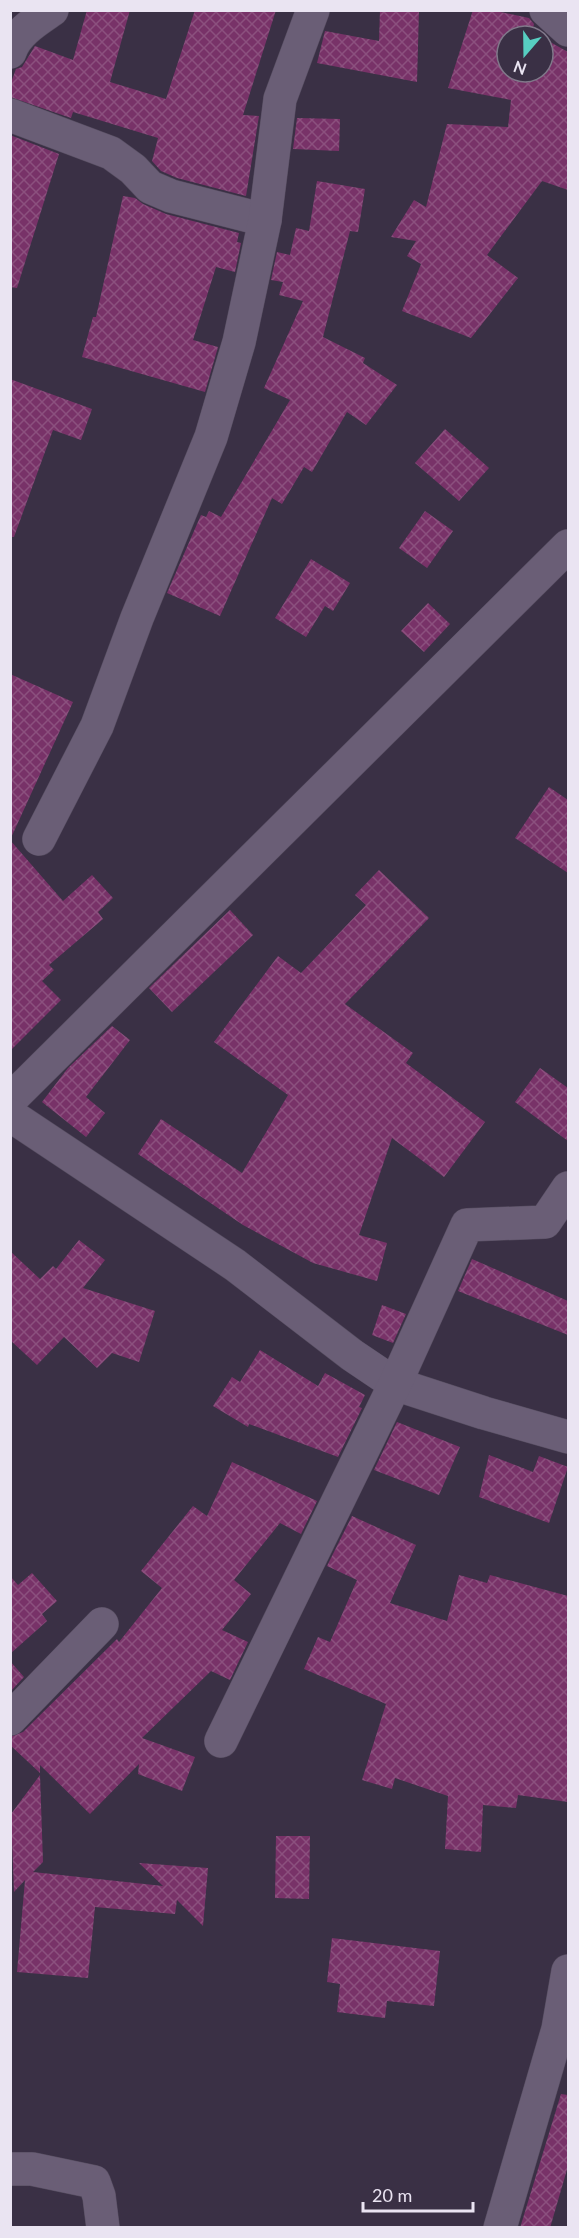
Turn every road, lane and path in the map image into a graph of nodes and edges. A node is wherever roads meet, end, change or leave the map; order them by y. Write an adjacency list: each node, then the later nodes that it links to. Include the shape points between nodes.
1 (52, 10): 5 (street, via 13,43)
2 (313, 10): 7 (street, via 280,99)
3 (546, 10): 4 (street)
4 (568, 30)
5 (10, 52)
6 (10, 115): 7 (street, via 111,153 150,187 171,196)
7 (265, 220): 9 (street, via 239,342 211,437 137,618 98,726)
8 (568, 546): 10 (street)
9 (39, 839)
10 (10, 1100)
11 (10, 1115): 13 (street, via 235,1265)
12 (568, 1188): 13 (street, via 545,1222 467,1225)
13 (395, 1384): 14 (street); 17 (street)
14 (568, 1437)
15 (102, 1624): 16 (street)
16 (10, 1719)
17 (221, 1741)
18 (568, 1971): 21 (street, via 558,2029)
19 (10, 2169): 20 (street, via 32,2169 94,2182)
20 (103, 2228)
21 (500, 2228)

